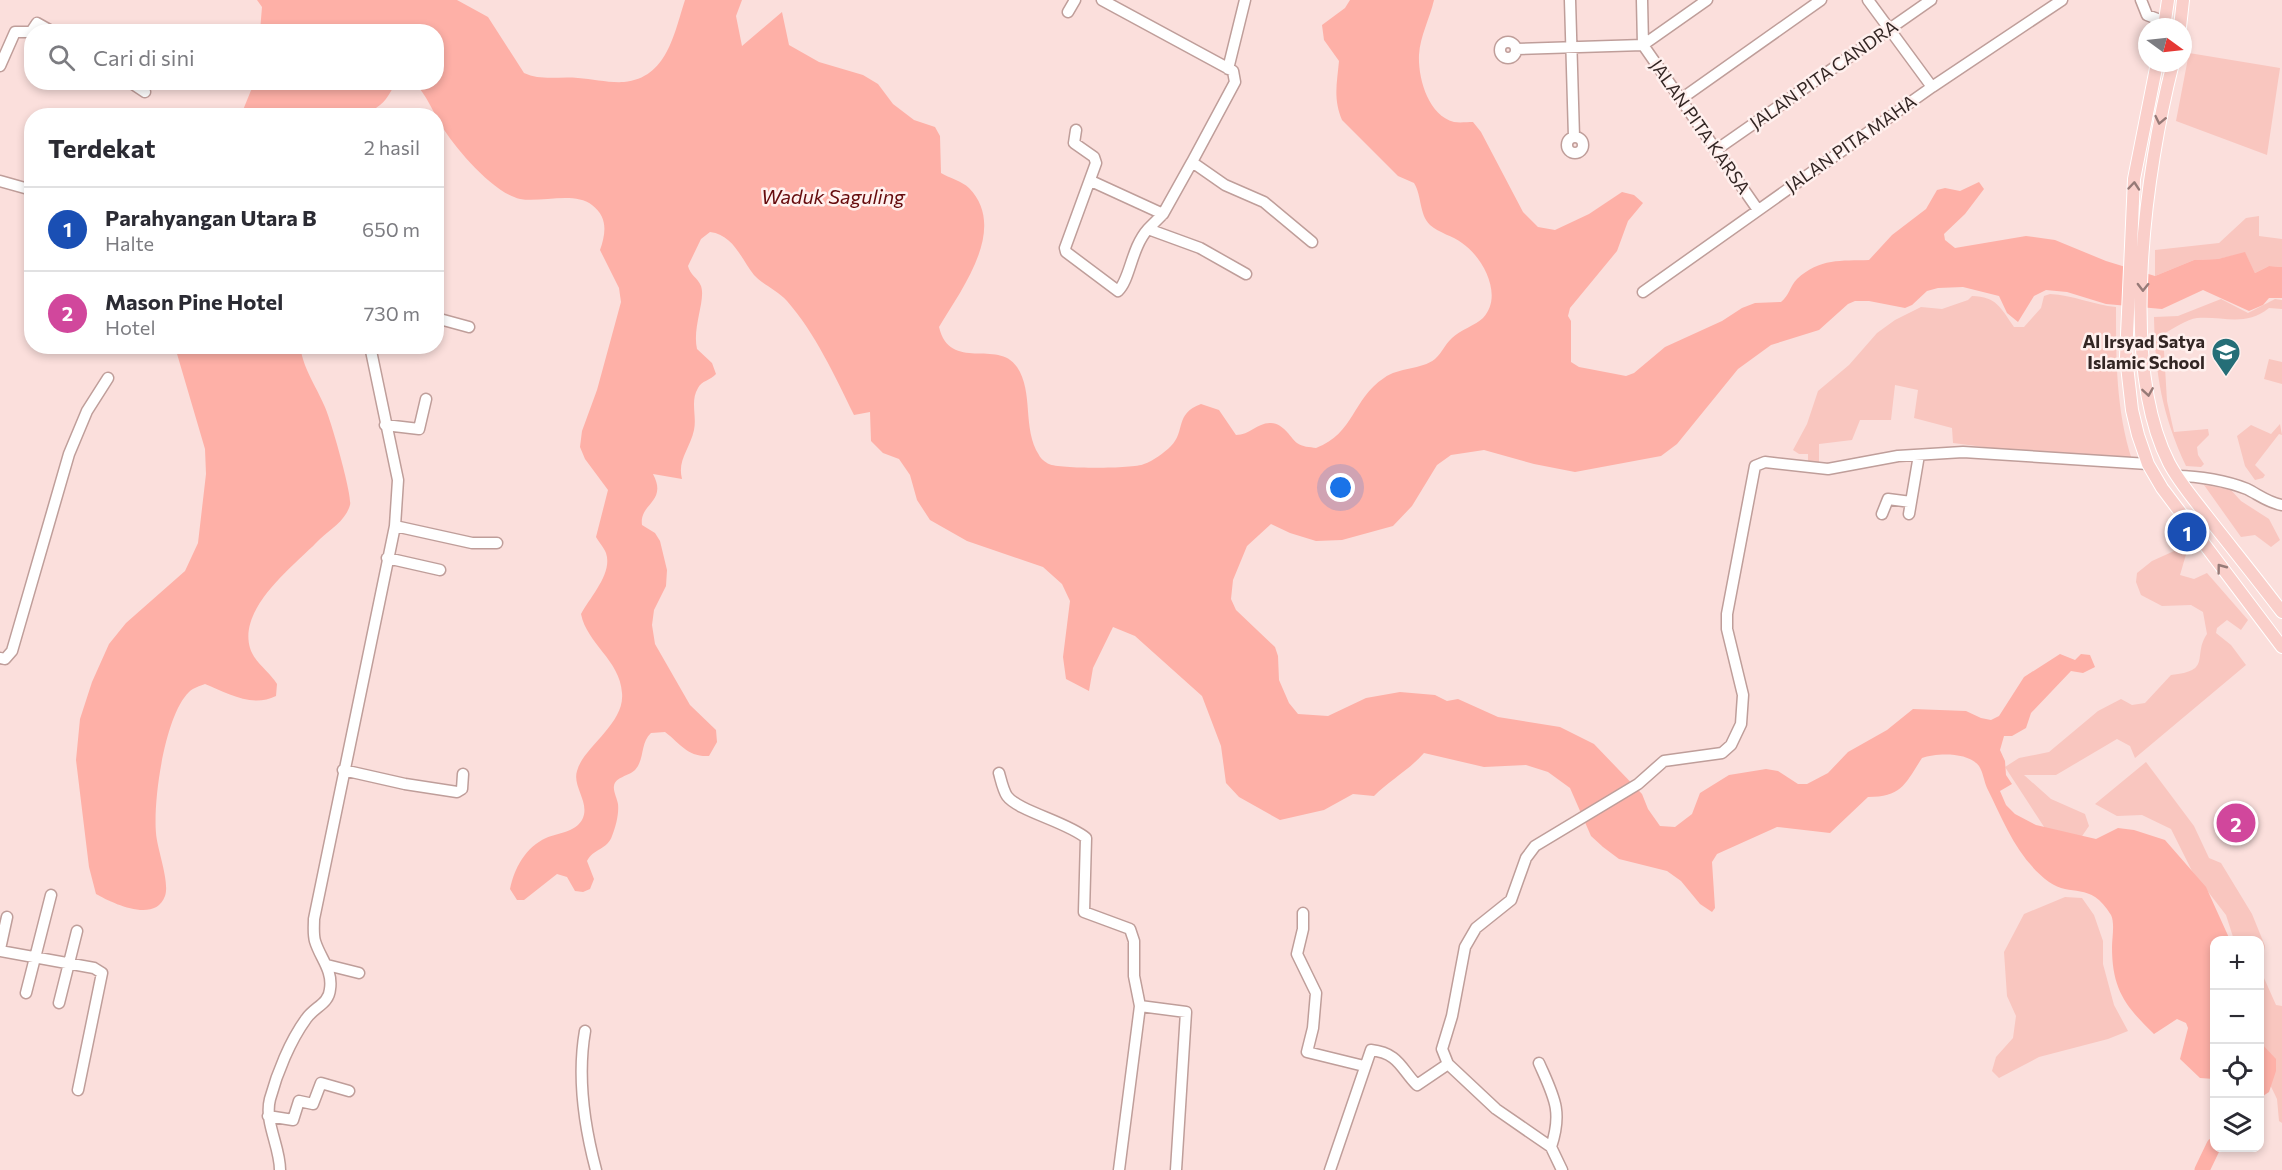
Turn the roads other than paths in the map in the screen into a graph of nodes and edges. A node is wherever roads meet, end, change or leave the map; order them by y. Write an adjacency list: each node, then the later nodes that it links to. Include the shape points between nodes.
1 (1075, 0): 14 (street)
2 (1102, 0): 24 (street)
3 (1245, 0): 24 (street)
4 (1570, 0): 21 (street)
5 (1642, 0): 20 (street)
6 (1707, 0): 20 (street)
7 (1821, 0): 30 (street)
8 (1868, 0): 18 (street)
9 (1932, 0): 18 (street, JALAN PITA CANDRA)
10 (2062, 0): 27 (street, JALAN PITA MAHA)
11 (2141, 0): 15 (street)
12 (2168, 0): 16 (main road)
13 (2183, 0): 17 (main road)
14 (1068, 12)
15 (2152, 18)
16 (2165, 18)
17 (2181, 18)
18 (1891, 30): 27 (street); 33 (street, JALAN PITA CANDRA)
19 (24, 32): 23 (street, via 15,32)
20 (1643, 45): 21 (street); 30 (street, JALAN PITA KARSA)
21 (1571, 46): 22 (street); 32 (street)
22 (1516, 49)
23 (0, 66)
24 (1228, 69): 34 (street, via 1235,82)
25 (2155, 72): 52 (main road, one-way to 25, via 2132,410 2127,334 2134,179)
26 (2170, 72): 51 (main road, one-way to 51, via 2149,176 2142,334 2153,421)
27 (1932, 87): 38 (street, JALAN PITA MAHA)
28 (142, 90): 29 (street)
29 (145, 92)
30 (1681, 99): 33 (street, JALAN PITA KARSA)
31 (1076, 130): 36 (street, via 1074,143 1096,160)
32 (1574, 137)
33 (1716, 150): 38 (street, JALAN PITA KARSA)
34 (1192, 162): 39 (street); 41 (street, via 1225,185 1264,202)
35 (0, 181): 37 (street)
36 (1090, 181): 39 (street); 40 (street, via 1065,248 1072,258 1118,291 1134,248)
37 (24, 188)
38 (1758, 210): 43 (street, JALAN PITA MAHA)
39 (1163, 214): 40 (street)
40 (1148, 229): 42 (street, via 1200,248)
41 (1312, 242)
42 (1246, 274)
43 (1643, 292)
44 (444, 320): 45 (street)
45 (469, 327)
46 (372, 354): 49 (street)
47 (108, 378): 63 (street, via 87,411 69,454 12,651 5,659)
48 (426, 399): 49 (street, via 418,429)
49 (385, 425): 56 (street, via 398,480)
50 (1919, 455): 52 (street, via 1963,452); 55 (street, via 1910,508 1888,499); 81 (street, via 1828,468 1765,462 1755,466 1727,614 1743,695 1738,734 1722,753 1664,761 1638,784 1539,843 1526,858 1511,900 1476,928 1465,947 1442,1049)
51 (2169, 463): 52 (main road); 53 (main road)
52 (2150, 468): 61 (main road, one-way to 52)
53 (2177, 476): 54 (street, via 2246,489); 60 (main road)
54 (2282, 505)
55 (1882, 514)
56 (395, 526): 57 (street, via 472,543); 58 (street)
57 (497, 543)
58 (387, 558): 59 (street); 64 (street)
59 (441, 570)
60 (2278, 607): 61 (main road)
61 (2256, 615): 62 (main road)
62 (2282, 647)
63 (0, 658)
64 (344, 770): 66 (street, via 457,792 462,789); 74 (street, via 315,918 315,941)
65 (999, 773): 78 (street, via 1007,796 1086,838 1084,912 1130,929)
66 (463, 774)
67 (51, 895): 72 (street)
68 (1303, 913): 82 (street, via 1297,954 1316,993 1306,1051)
69 (7, 916): 71 (street)
70 (77, 931): 73 (street)
71 (0, 950): 72 (street)
72 (34, 957): 73 (street); 76 (street)
73 (69, 962): 77 (street); 83 (street, via 102,973)
74 (327, 965): 75 (street); 85 (street, via 331,982 328,997 306,1019 293,1041 270,1099)
75 (359, 973)
76 (26, 993)
77 (59, 1003)
78 (1140, 1006): 89 (street); 90 (street, via 1186,1014)
79 (585, 1031): 88 (street, via 581,1052 582,1102)
80 (1539, 1063): 86 (street, via 1557,1104 1558,1126)
81 (1448, 1064): 82 (street, via 1419,1085 1402,1063 1383,1052 1371,1050); 86 (street, via 1496,1109)
82 (1364, 1066): 91 (street)
83 (78, 1090)
84 (349, 1091): 85 (street, via 321,1083 313,1104 299,1101 293,1120)
85 (268, 1116): 87 (street)
86 (1551, 1147): 92 (street)
87 (280, 1170)
88 (596, 1170)
89 (1119, 1170)
90 (1176, 1170)
91 (1330, 1170)
92 (1562, 1170)

